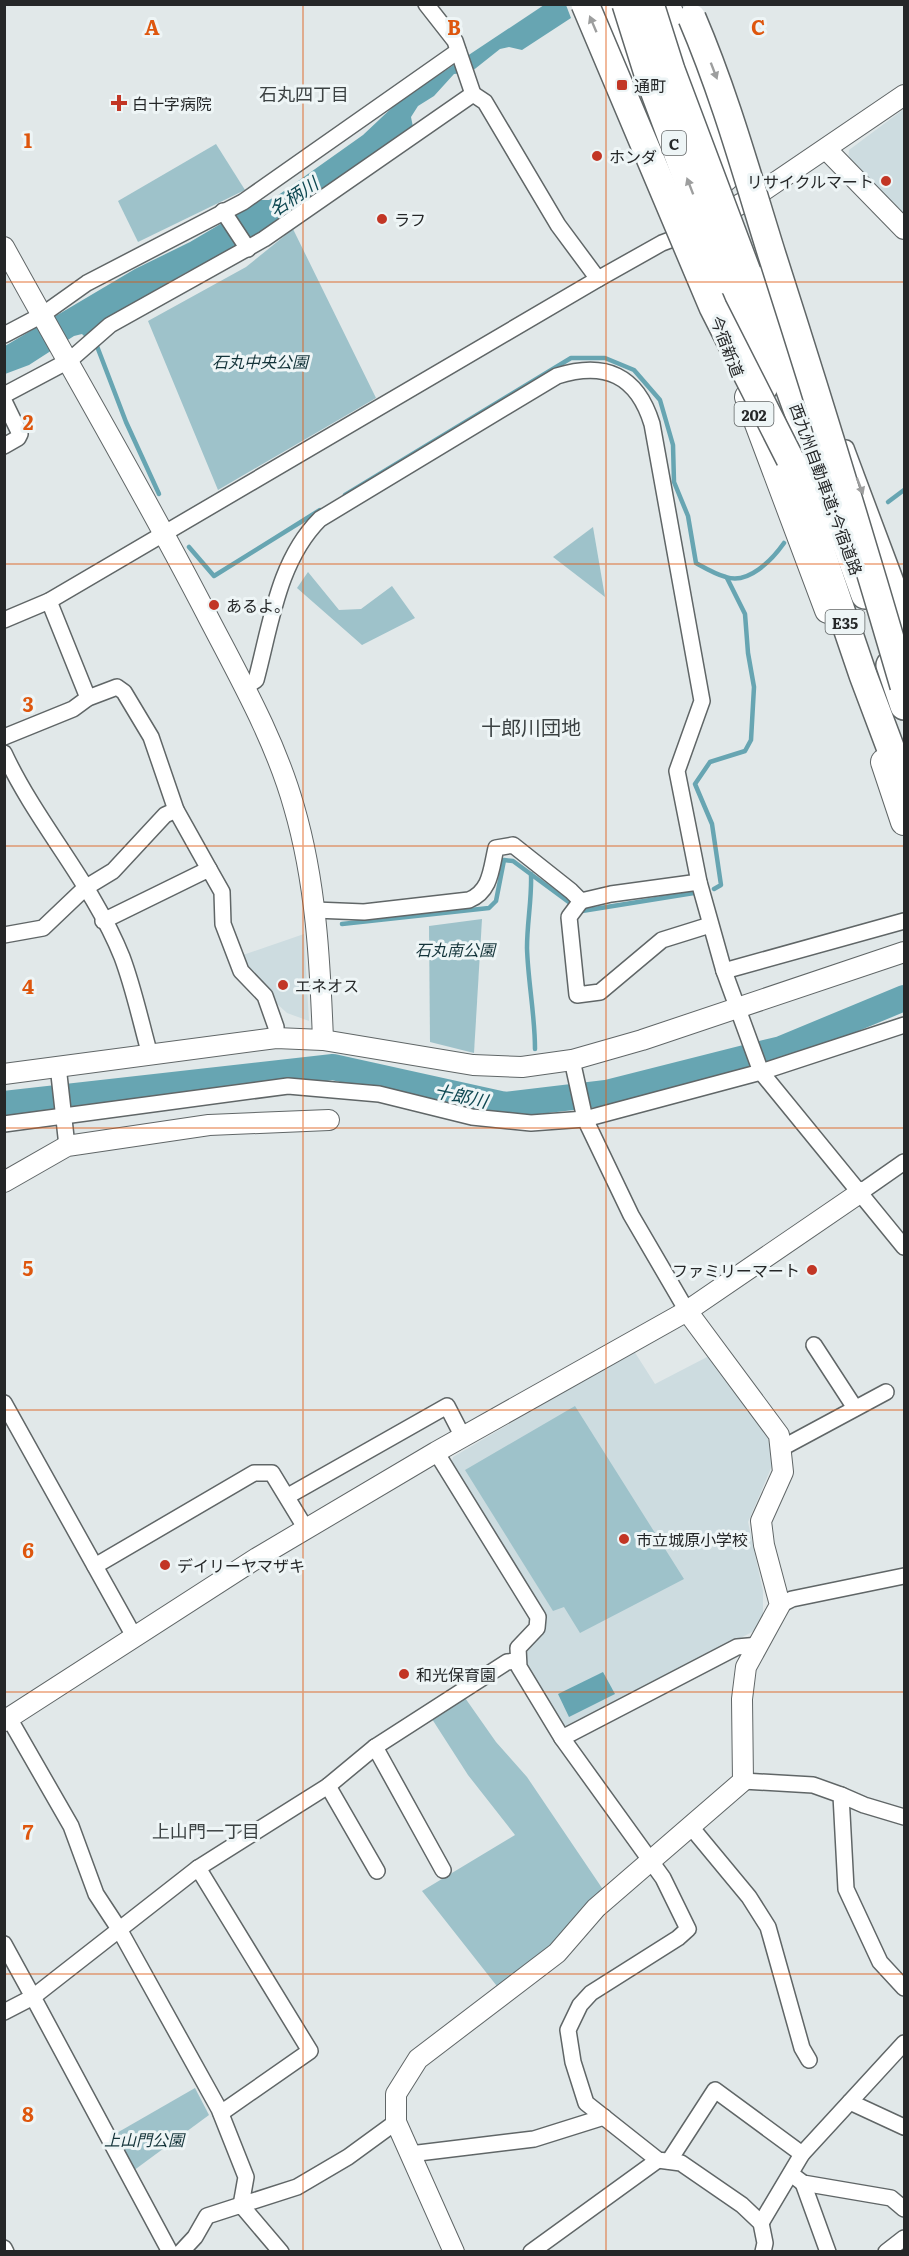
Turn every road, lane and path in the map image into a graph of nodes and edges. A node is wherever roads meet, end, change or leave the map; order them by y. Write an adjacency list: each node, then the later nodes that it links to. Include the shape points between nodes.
1 (426, 4): 8 (street, via 455,41)
2 (585, 4): 28 (highway, one-way to 2, bridge, via 713,307)
3 (606, 4): 15 (highway, 今宿新道 / 202)
4 (626, 4): 19 (highway, C, one-way to 4, bridge, via 649,77)
5 (650, 4): 19 (highway, bridge)
6 (667, 4): 12 (highway, 202)
7 (685, 4): 35 (highway, one-way to 35, bridge, via 735,130)
8 (458, 51): 9 (street); 13 (street, via 243,202)
9 (473, 94): 18 (street); 20 (street, via 485,102 558,225)
10 (904, 95): 11 (street)
11 (826, 149): 12 (street); 14 (street)
12 (734, 206): 15 (street); 16 (highway, 202)
13 (223, 211): 18 (street); 21 (street, via 87,283)
14 (904, 229)
15 (686, 234): 20 (street); 43 (highway, 今宿新道 / 202)
16 (748, 242): 24 (highway, 202); 31 (street, one-way to 31, via 806,378 842,439)
17 (4, 247): 21 (street)
18 (248, 249): 23 (street, via 110,325)
19 (736, 276): 28 (highway, 西九州自動車道;今宿道路 / E35, bridge); 38 (highway, 西九州自動車道;今宿道路 / E35)
20 (598, 279): 29 (street)
21 (42, 315): 22 (street); 23 (street)
22 (4, 335)
23 (70, 360): 25 (street); 29 (street)
24 (796, 392): 33 (highway); 34 (highway, 202, via 829,487)
25 (4, 395)
26 (4, 401): 27 (street, via 20,434)
27 (4, 446)
28 (790, 459): 41 (highway, 西九州自動車道;今宿道路 / E35)
29 (164, 533): 30 (street); 36 (street)
30 (49, 601): 32 (street); 37 (street)
31 (904, 602)
32 (4, 620)
33 (904, 633)
34 (904, 669)
35 (904, 686)
36 (244, 688): 45 (street, via 256,680 288,564 302,537 320,519 557,376 580,369 599,370 625,380 645,402 651,424 702,701 677,771); 48 (street, via 282,769 294,806 308,858)
37 (88, 698): 39 (street, via 73,709); 42 (street, via 117,687 124,692 151,737)
38 (904, 706)
39 (4, 736)
40 (4, 753): 46 (street)
41 (904, 784)
42 (176, 810): 44 (street); 46 (street, via 165,815 113,871)
43 (904, 822)
44 (209, 869): 49 (street); 57 (street, via 222,892 223,924 242,971 266,996)
45 (699, 882): 47 (street); 51 (street)
46 (85, 888): 49 (street); 52 (street, via 43,928)
47 (581, 901): 48 (street, via 513,845 496,848 488,884 480,896 469,900 364,912); 51 (street, via 569,917 577,995 600,992 662,940)
48 (315, 910): 58 (street)
49 (103, 921): 59 (street, via 122,957)
50 (904, 921): 54 (street)
51 (710, 925): 54 (street)
52 (4, 935)
53 (904, 952): 55 (street)
54 (724, 971): 55 (street)
55 (739, 1007): 60 (street); 62 (street)
56 (904, 1025): 62 (street)
57 (276, 1038): 58 (street); 59 (street)
58 (323, 1040): 60 (street, via 473,1065 522,1067)
59 (150, 1055): 61 (street)
60 (572, 1060): 65 (street)
61 (58, 1066): 63 (street); 64 (street)
62 (760, 1070): 65 (street); 71 (street)
63 (4, 1074)
64 (64, 1116): 65 (street, via 288,1086 380,1094 484,1118 531,1123); 67 (street); 68 (street)
65 (585, 1119): 73 (street, via 631,1215)
66 (329, 1120): 68 (street, via 209,1125)
67 (4, 1124)
68 (67, 1146): 70 (street)
69 (904, 1162): 71 (street)
70 (4, 1182)
71 (861, 1192): 72 (street); 73 (street)
72 (904, 1247)
73 (687, 1311): 78 (street); 79 (street, via 778,1435)
74 (814, 1345): 77 (street)
75 (886, 1392): 77 (street)
76 (4, 1403): 83 (street)
77 (855, 1408): 79 (street)
78 (463, 1437): 80 (street); 81 (street, via 447,1407)
79 (780, 1449): 85 (street, via 783,1472 761,1521)
80 (436, 1452): 82 (street); 88 (street, via 538,1617 537,1628 518,1648)
81 (288, 1496): 82 (street); 83 (street, via 272,1473 254,1473)
82 (306, 1529): 86 (street)
83 (95, 1566): 86 (street)
84 (904, 1576): 85 (street, via 792,1599)
85 (780, 1605): 87 (street)
86 (135, 1638): 89 (street)
87 (759, 1645): 90 (street, via 737,1647); 92 (street, via 746,1667 742,1699)
88 (517, 1661): 90 (street); 91 (street, via 507,1662)
89 (7, 1719): 101 (street, via 71,1827 96,1894)
90 (562, 1738): 97 (street)
91 (375, 1747): 93 (street); 99 (street)
92 (743, 1781): 94 (street, via 813,1785); 96 (street)
93 (328, 1786): 98 (street); 100 (street)
94 (841, 1795): 95 (street); 103 (street, via 846,1889 879,1962)
95 (904, 1816)
96 (691, 1827): 97 (street); 107 (street, via 749,1897 768,1927 802,2048)
97 (651, 1862): 110 (street, via 688,1929 591,1993 580,2005 568,2030 586,2103); 111 (street, via 596,1908 557,1953 418,2059 396,2094)
98 (198, 1868): 101 (street); 109 (street, via 310,2051)
99 (443, 1870)
100 (377, 1871)
101 (119, 1929): 104 (street); 109 (street)
102 (4, 1944): 104 (street)
103 (904, 1988)
104 (33, 1996): 105 (street); 122 (street)
105 (4, 2012)
106 (904, 2043): 108 (street)
107 (809, 2060)
108 (850, 2102): 112 (street); 114 (street)
109 (221, 2113): 117 (street, via 246,2177)
110 (604, 2118): 113 (street, via 534,2139); 115 (street)
111 (396, 2122): 113 (street); 117 (street, via 297,2187)
112 (904, 2127)
113 (410, 2154): 125 (street)
114 (802, 2154): 115 (street, via 715,2090); 116 (street)
115 (663, 2160): 119 (street, via 681,2163); 121 (street)
116 (797, 2178): 118 (street, via 891,2198); 119 (street); 127 (street)
117 (241, 2205): 123 (street, via 207,2216); 124 (street)
118 (904, 2210)
119 (761, 2223): 126 (street)
120 (903, 2243): 128 (street)
121 (533, 2251)
122 (170, 2252)
123 (181, 2252)
124 (280, 2252)
125 (454, 2252)
126 (763, 2252)
127 (828, 2252)
128 (886, 2252)

